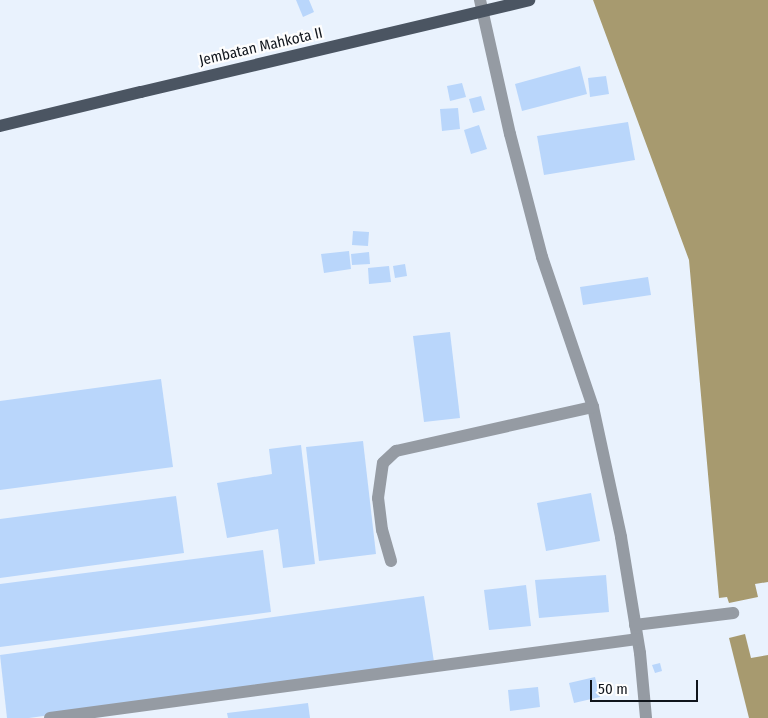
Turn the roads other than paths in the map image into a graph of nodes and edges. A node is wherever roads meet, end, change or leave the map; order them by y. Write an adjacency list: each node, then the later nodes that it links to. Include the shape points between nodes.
1 (480, 0): 4 (lane, via 542,258)
2 (529, 0): 3 (main road, Jembatan Mahkota II, bridge)
3 (0, 126)
4 (593, 407): 5 (lane, via 396,452 382,463 378,498 382,530); 7 (lane, via 621,537)
5 (391, 561)
6 (733, 613): 7 (lane)
7 (635, 625): 8 (lane)
8 (638, 639): 9 (lane); 10 (lane)
9 (50, 718)
10 (646, 718)

